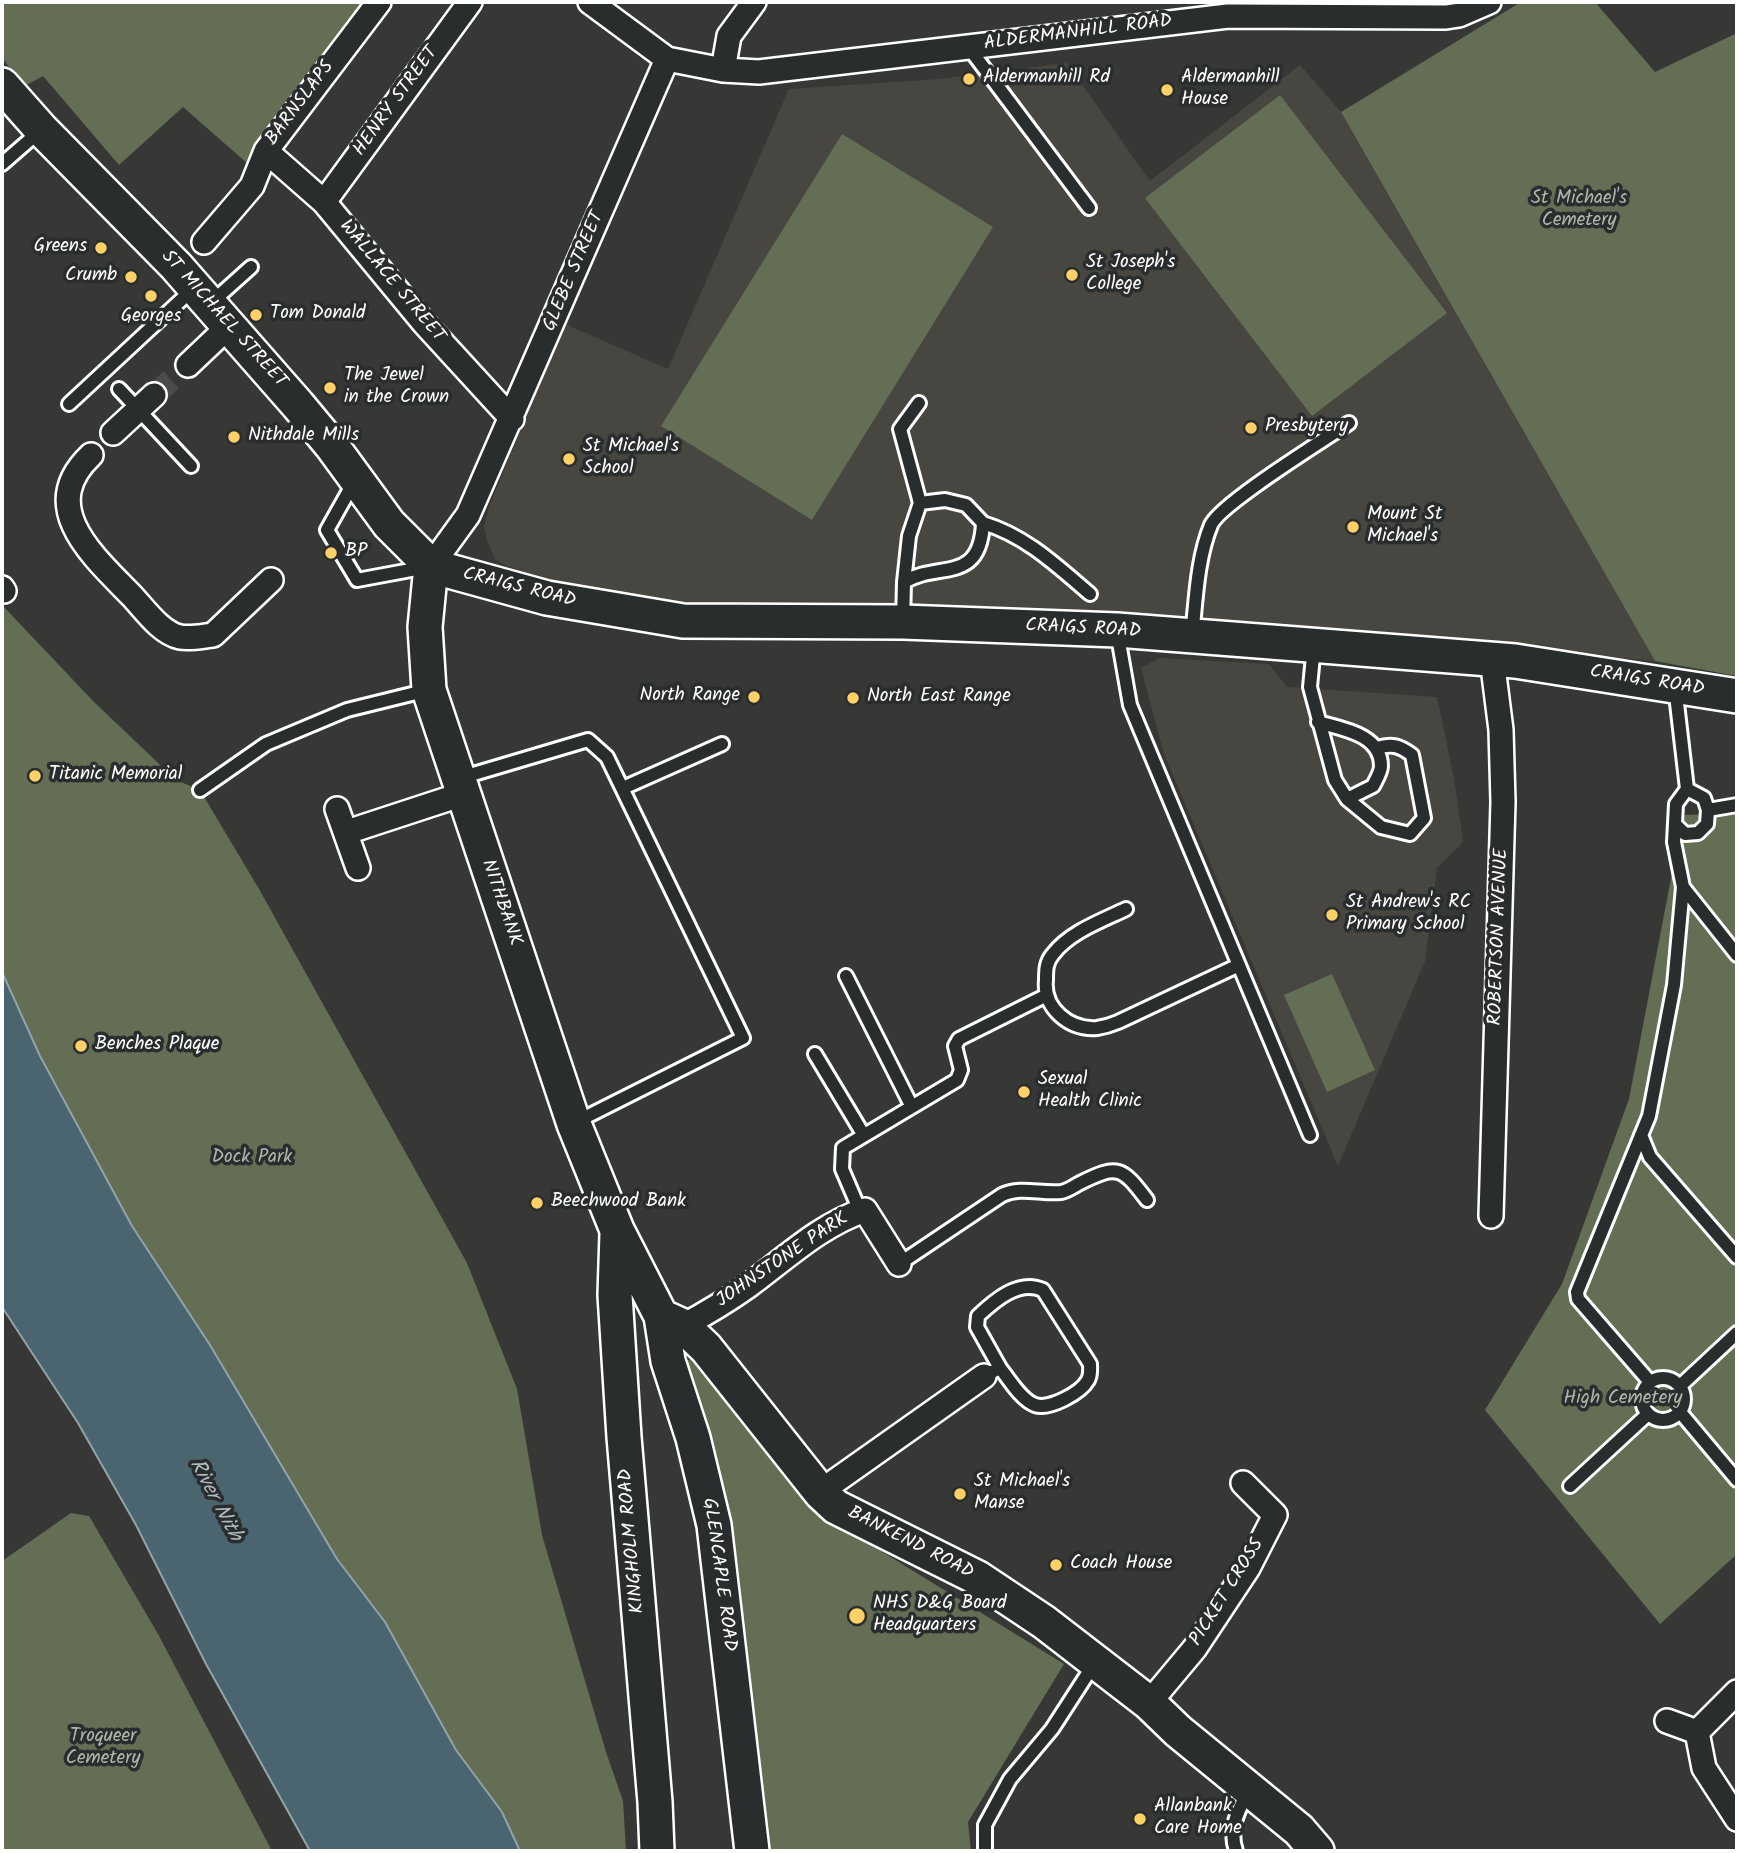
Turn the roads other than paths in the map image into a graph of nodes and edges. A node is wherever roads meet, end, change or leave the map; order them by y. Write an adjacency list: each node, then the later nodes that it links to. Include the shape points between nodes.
1 (379, 2): 11 (street, BARNSLAPS)
2 (470, 2): 13 (street, HENRY STREET)
3 (754, 2): 8 (street, via 729,36)
4 (1489, 2): 6 (street, ALDERMANHILL ROAD, via 1446,17 1228,16)
5 (598, 4): 7 (street)
6 (969, 48): 8 (street, ALDERMANHILL ROAD, via 760,72); 14 (lane)
7 (667, 59): 8 (street, ALDERMANHILL ROAD); 23 (street, GLEBE STREET)
8 (723, 70)
9 (2, 85): 10 (main road, ST MICHAEL STREET)
10 (41, 130): 12 (lane); 17 (main road, ST MICHAEL STREET, via 176,266)
11 (266, 151): 13 (street, WALLACE STREET); 15 (street, BARNSLAPS, via 252,186)
12 (2, 164)
13 (324, 202): 23 (street, WALLACE STREET, via 424,323)
14 (1089, 208)
15 (204, 242)
16 (251, 267): 17 (lane)
17 (210, 307): 18 (street); 22 (lane); 28 (main road, ST MICHAEL STREET)
18 (188, 365)
19 (119, 389): 20 (lane)
20 (146, 403): 25 (street); 27 (lane)
21 (919, 403): 29 (lane, via 900,429)
22 (69, 404)
23 (512, 419): 31 (street, GLEBE STREET, via 468,515)
24 (1349, 423): 37 (lane, via 1233,502 1212,522 1202,556)
25 (113, 433)
26 (91, 454): 32 (street, via 77,468 68,492 72,527 161,626 180,637 213,635)
27 (191, 466)
28 (356, 478): 31 (main road, ST MICHAEL STREET, via 389,524); 31 (lane, via 327,530 357,580)
29 (920, 503): 30 (lane, via 944,500 967,505); 33 (lane, via 909,536)
30 (983, 523): 33 (lane, via 977,552 960,566 915,575); 34 (lane, via 1007,530 1044,554)
31 (431, 566): 35 (main road, CRAIGS ROAD, via 547,598 683,621); 41 (main road, NITHBANK, via 425,627)
32 (271, 580)
33 (904, 582): 35 (lane)
34 (1090, 594)
35 (903, 622): 36 (main road, CRAIGS ROAD)
36 (1117, 630): 37 (main road, CRAIGS ROAD); 60 (lane, via 1130,705)
37 (1191, 636): 38 (main road, CRAIGS ROAD)
38 (1314, 645): 39 (main road, CRAIGS ROAD); 43 (lane, via 1310,687)
39 (1492, 659): 40 (main road, CRAIGS ROAD); 71 (street, ROBERTSON AVENUE, via 1501,730 1503,803)
40 (1675, 686): 42 (main road, CRAIGS ROAD); 48 (lane)
41 (429, 690): 46 (main road, NITHBANK); 49 (lane, via 347,710 266,744)
42 (1737, 696)
43 (1318, 722): 45 (lane, via 1364,736); 50 (lane, via 1335,780)
44 (722, 744): 47 (lane)
45 (1377, 748): 50 (lane, via 1381,767 1373,786); 50 (lane, via 1400,746 1412,755 1424,818 1410,834 1381,827)
46 (460, 786): 47 (lane, via 589,740 607,757); 55 (street); 65 (main road, NITHBANK)
47 (623, 788): 65 (lane, via 743,1038)
48 (1687, 789): 53 (lane, via 1704,798); 54 (lane, via 1676,804)
49 (201, 790)
50 (1347, 799)
51 (1737, 804): 53 (lane)
52 (337, 809): 55 (street)
53 (1708, 810): 54 (lane, via 1707,824 1698,833 1685,834)
54 (1675, 824): 57 (lane)
55 (347, 832): 56 (street)
56 (358, 868)
57 (1683, 887): 59 (lane); 68 (lane, via 1674,985)
58 (1126, 909): 62 (lane, via 1067,940 1053,954 1047,963)
59 (1737, 955)
60 (1239, 965): 62 (lane, via 1100,1028 1061,1018); 67 (lane)
61 (846, 976): 64 (lane)
62 (1047, 995): 64 (lane, via 959,1039 955,1046 961,1070 957,1080)
63 (815, 1054): 66 (lane)
64 (912, 1107): 66 (lane)
65 (574, 1124): 72 (main road, NITHBANK)
66 (863, 1134): 70 (lane, via 841,1154 842,1169)
67 (1310, 1135)
68 (1642, 1135): 73 (lane, via 1650,1157); 78 (lane, via 1577,1292 1578,1299)
69 (1146, 1200): 74 (lane, via 1130,1178 1114,1171 1065,1191 1015,1191 1002,1195)
70 (860, 1212): 74 (street, JOHNSTONE PARK, via 865,1210); 75 (street, JOHNSTONE PARK, via 798,1247 746,1287)
71 (1491, 1216)
72 (617, 1230): 75 (main road, GLENCAPLE ROAD); 93 (main road, KINGHOLM ROAD, via 615,1295 623,1424)
73 (1737, 1257)
74 (899, 1264)
75 (672, 1321): 85 (main road, BANKEND ROAD, via 706,1348); 94 (main road, GLENCAPLE ROAD, via 668,1361 714,1525)
76 (1737, 1333): 79 (lane)
77 (992, 1372): 77 (lane, via 977,1327 978,1316 1026,1285 1042,1290 1090,1364 1086,1384 1046,1407 1027,1400); 85 (street)
78 (1650, 1382): 79 (lane, via 1663,1378); 81 (lane, via 1642,1401)
79 (1680, 1386): 80 (lane, via 1685,1399)
80 (1680, 1412): 81 (lane, via 1661,1421); 82 (lane)
81 (1648, 1415): 84 (lane)
82 (1737, 1480)
83 (1243, 1483): 88 (street, PICKET CROSS, via 1275,1515 1248,1568 1195,1648)
84 (1570, 1486)
85 (821, 1493): 86 (main road, BANKEND ROAD, via 835,1507 978,1578)
86 (1096, 1661): 88 (main road, BANKEND ROAD); 95 (lane, via 1052,1729 1010,1779 985,1825)
87 (1737, 1692): 90 (street)
88 (1149, 1703): 91 (main road, BANKEND ROAD)
89 (1667, 1721): 90 (street)
90 (1696, 1732): 92 (street, via 1704,1768)
91 (1249, 1788): 96 (lane, via 1234,1820 1231,1838); 97 (main road, BANKEND ROAD)
92 (1737, 1819)
93 (657, 1851)
94 (752, 1851)
95 (985, 1851)
96 (1236, 1851)
97 (1317, 1851)

